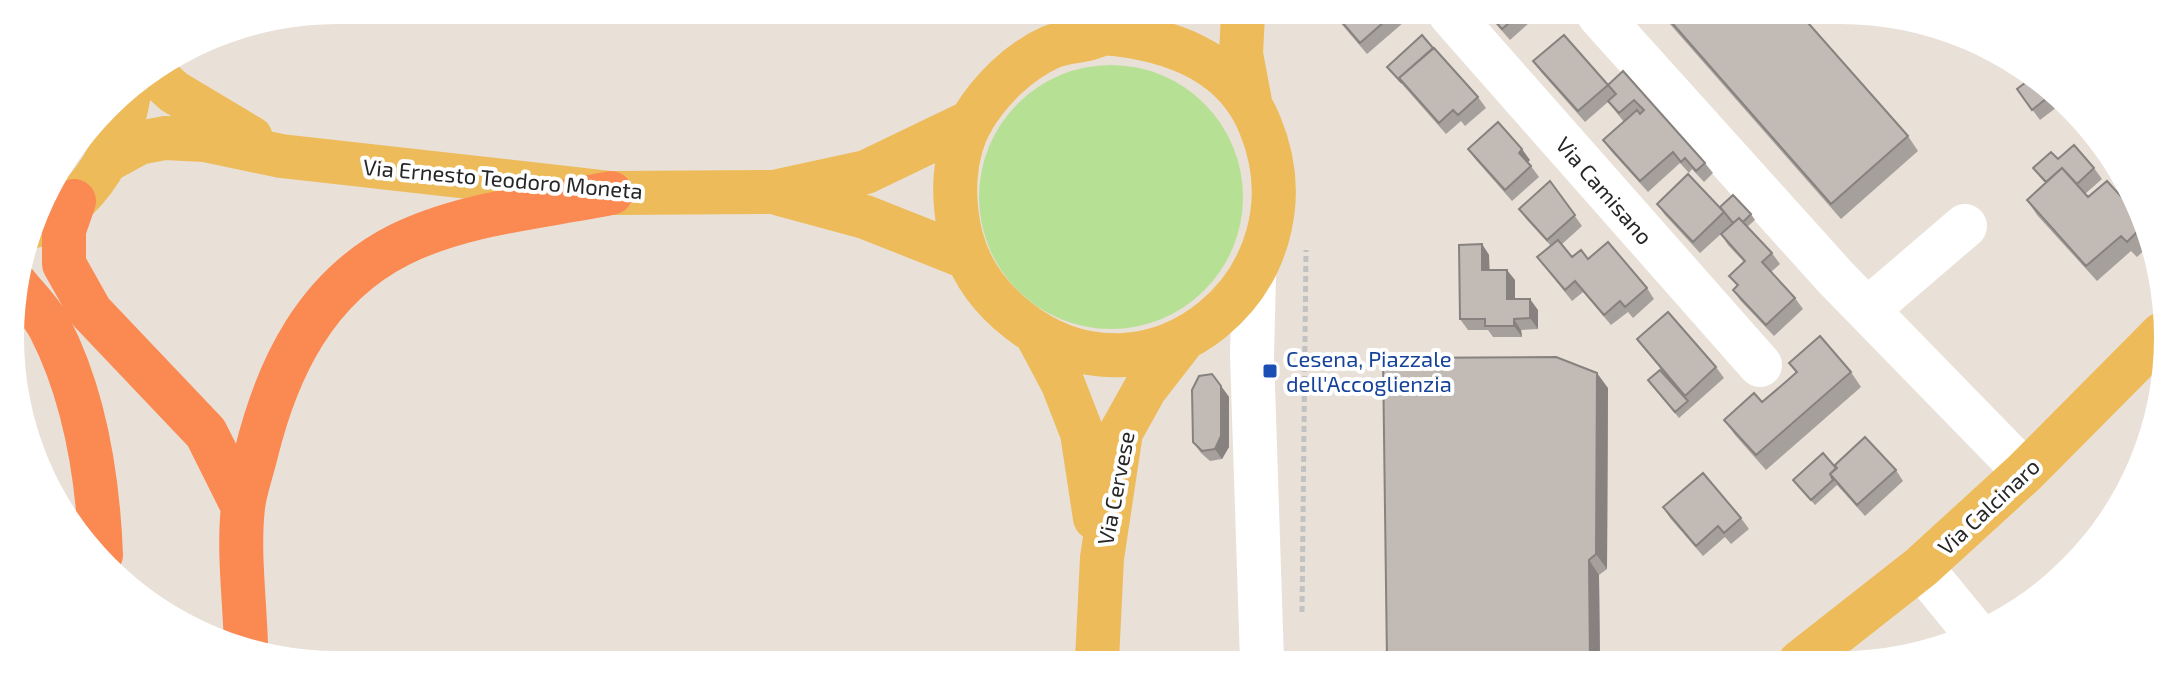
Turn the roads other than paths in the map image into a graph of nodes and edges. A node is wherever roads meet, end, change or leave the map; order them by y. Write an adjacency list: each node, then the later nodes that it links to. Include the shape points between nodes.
1 (1111, 24): 9 (main road, via 1050,47 1005,77)
2 (1116, 24): 8 (main road, via 1187,50 1223,74)
3 (1242, 24): 8 (main road, via 1241,54)
4 (1459, 24): 24 (street, Via Camisano)
5 (1607, 24): 20 (street)
6 (160, 79): 10 (main road, Via Ernesto Teodoro Moneta)
7 (126, 106): 11 (main road)
8 (1251, 107): 18 (main road, via 1273,160 1276,200 1269,239)
9 (972, 121): 12 (main road, Via Ernesto Teodoro Moneta, via 866,172); 17 (main road, via 956,181 955,212)
10 (281, 156): 11 (main road, Via Ernesto Teodoro Moneta, via 205,140 165,138 139,143); 13 (main road, Via Ernesto Teodoro Moneta)
11 (108, 160): 14 (main road)
12 (774, 192): 13 (main road, Via Ernesto Teodoro Moneta); 17 (main road, Via Ernesto Teodoro Moneta, via 865,217)
13 (611, 193): 26 (highway, via 452,224 398,245 355,274 318,311 291,350 271,396)
14 (74, 201): 15 (main road); 26 (highway, via 64,230 64,264 91,312 206,433)
15 (48, 217)
16 (1965, 226): 20 (street)
17 (966, 257): 21 (main road, via 995,302)
18 (1254, 276): 22 (main road, via 1223,313); 35 (street)
19 (27, 298): 27 (highway, via 49,325 78,392)
20 (1867, 310): 25 (street)
21 (1037, 335): 22 (main road, via 1085,352 1135,354); 28 (main road, Via Cervese, via 1082,433)
22 (1183, 340): 28 (main road, Via Cervese, via 1145,389 1121,432)
23 (2154, 342): 25 (main road, Via Calcinaro)
24 (1760, 365)
25 (2025, 472): 29 (main road, Via Calcinaro)
26 (243, 507): 32 (highway)
27 (100, 542)
28 (1102, 558): 30 (main road, Via Cervese)
29 (1921, 567): 31 (street); 36 (main road, Via Calcinaro)
30 (1101, 602): 33 (main road, Via Cervese); 34 (main road, Via Cervese)
31 (1968, 624)
32 (246, 637)
33 (1098, 651)
34 (1113, 651)
35 (1262, 651)
36 (1814, 651)

